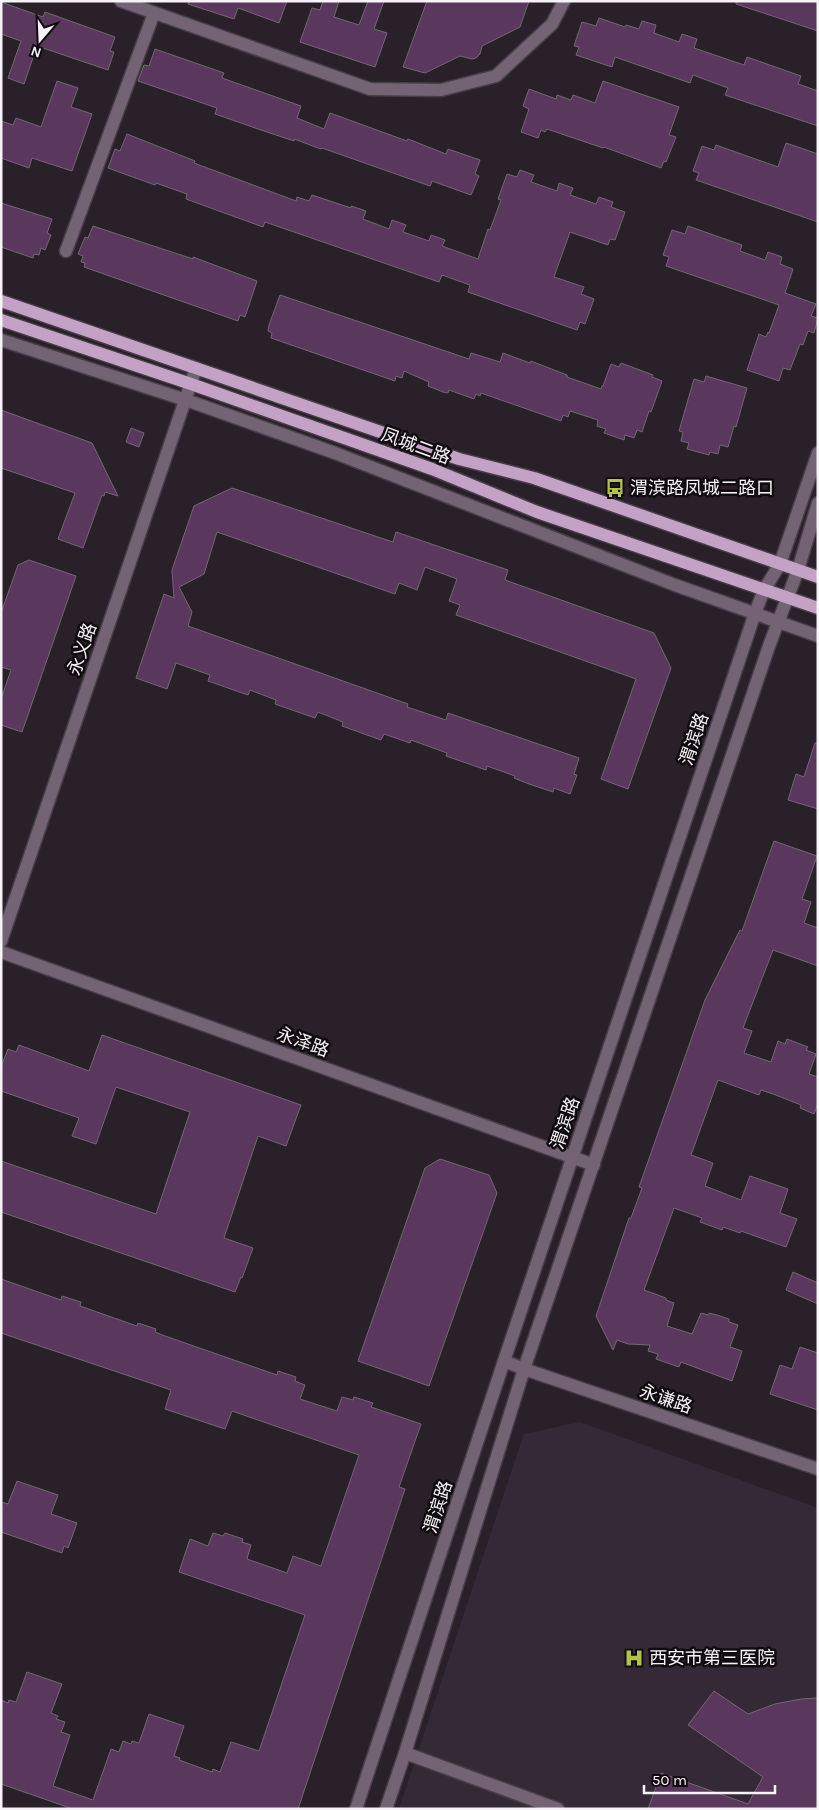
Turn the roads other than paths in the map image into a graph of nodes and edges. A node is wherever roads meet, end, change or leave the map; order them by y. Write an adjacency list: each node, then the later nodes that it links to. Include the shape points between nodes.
1 (121, 1): 3 (street)
2 (564, 1): 3 (street, via 552,24 496,76 441,90 370,89)
3 (148, 8): 4 (street)
4 (66, 251)
5 (1, 301): 8 (main road, 凤城二路)
6 (1, 320): 9 (main road, 凤城二路)
7 (1, 340): 10 (street)
8 (196, 368): 9 (street, 永义路); 13 (main road, 凤城二路, via 459,459 534,478)
9 (191, 384): 10 (street, 永义路); 16 (main road, 凤城二路, via 432,469 536,512)
10 (186, 400): 19 (street, via 335,453); 22 (street, 永义路)
11 (818, 453): 13 (street, 渭滨路)
12 (818, 503): 14 (street)
13 (780, 564): 14 (main road, 凤城二路); 16 (street, 渭滨路)
14 (798, 570): 15 (main road, 凤城二路); 17 (street)
15 (818, 577)
16 (764, 590): 17 (main road, 凤城二路); 19 (street, 渭滨路)
17 (786, 597): 18 (main road, 凤城二路); 20 (street)
18 (818, 608)
19 (755, 613): 20 (street); 24 (street, 渭滨路)
20 (779, 622): 21 (street); 25 (street, via 768,646)
21 (818, 636)
22 (1, 940)
23 (1, 952): 24 (street, 永泽路)
24 (572, 1157): 25 (street, 永泽路); 26 (street, 渭滨路)
25 (594, 1165): 27 (street)
26 (504, 1361): 27 (street, 永谦路); 30 (street, 渭滨路)
27 (524, 1369): 28 (street, 永谦路); 29 (street)
28 (818, 1469)
29 (405, 1753): 31 (street); 32 (street)
30 (356, 1809)
31 (386, 1809)
32 (558, 1809)

